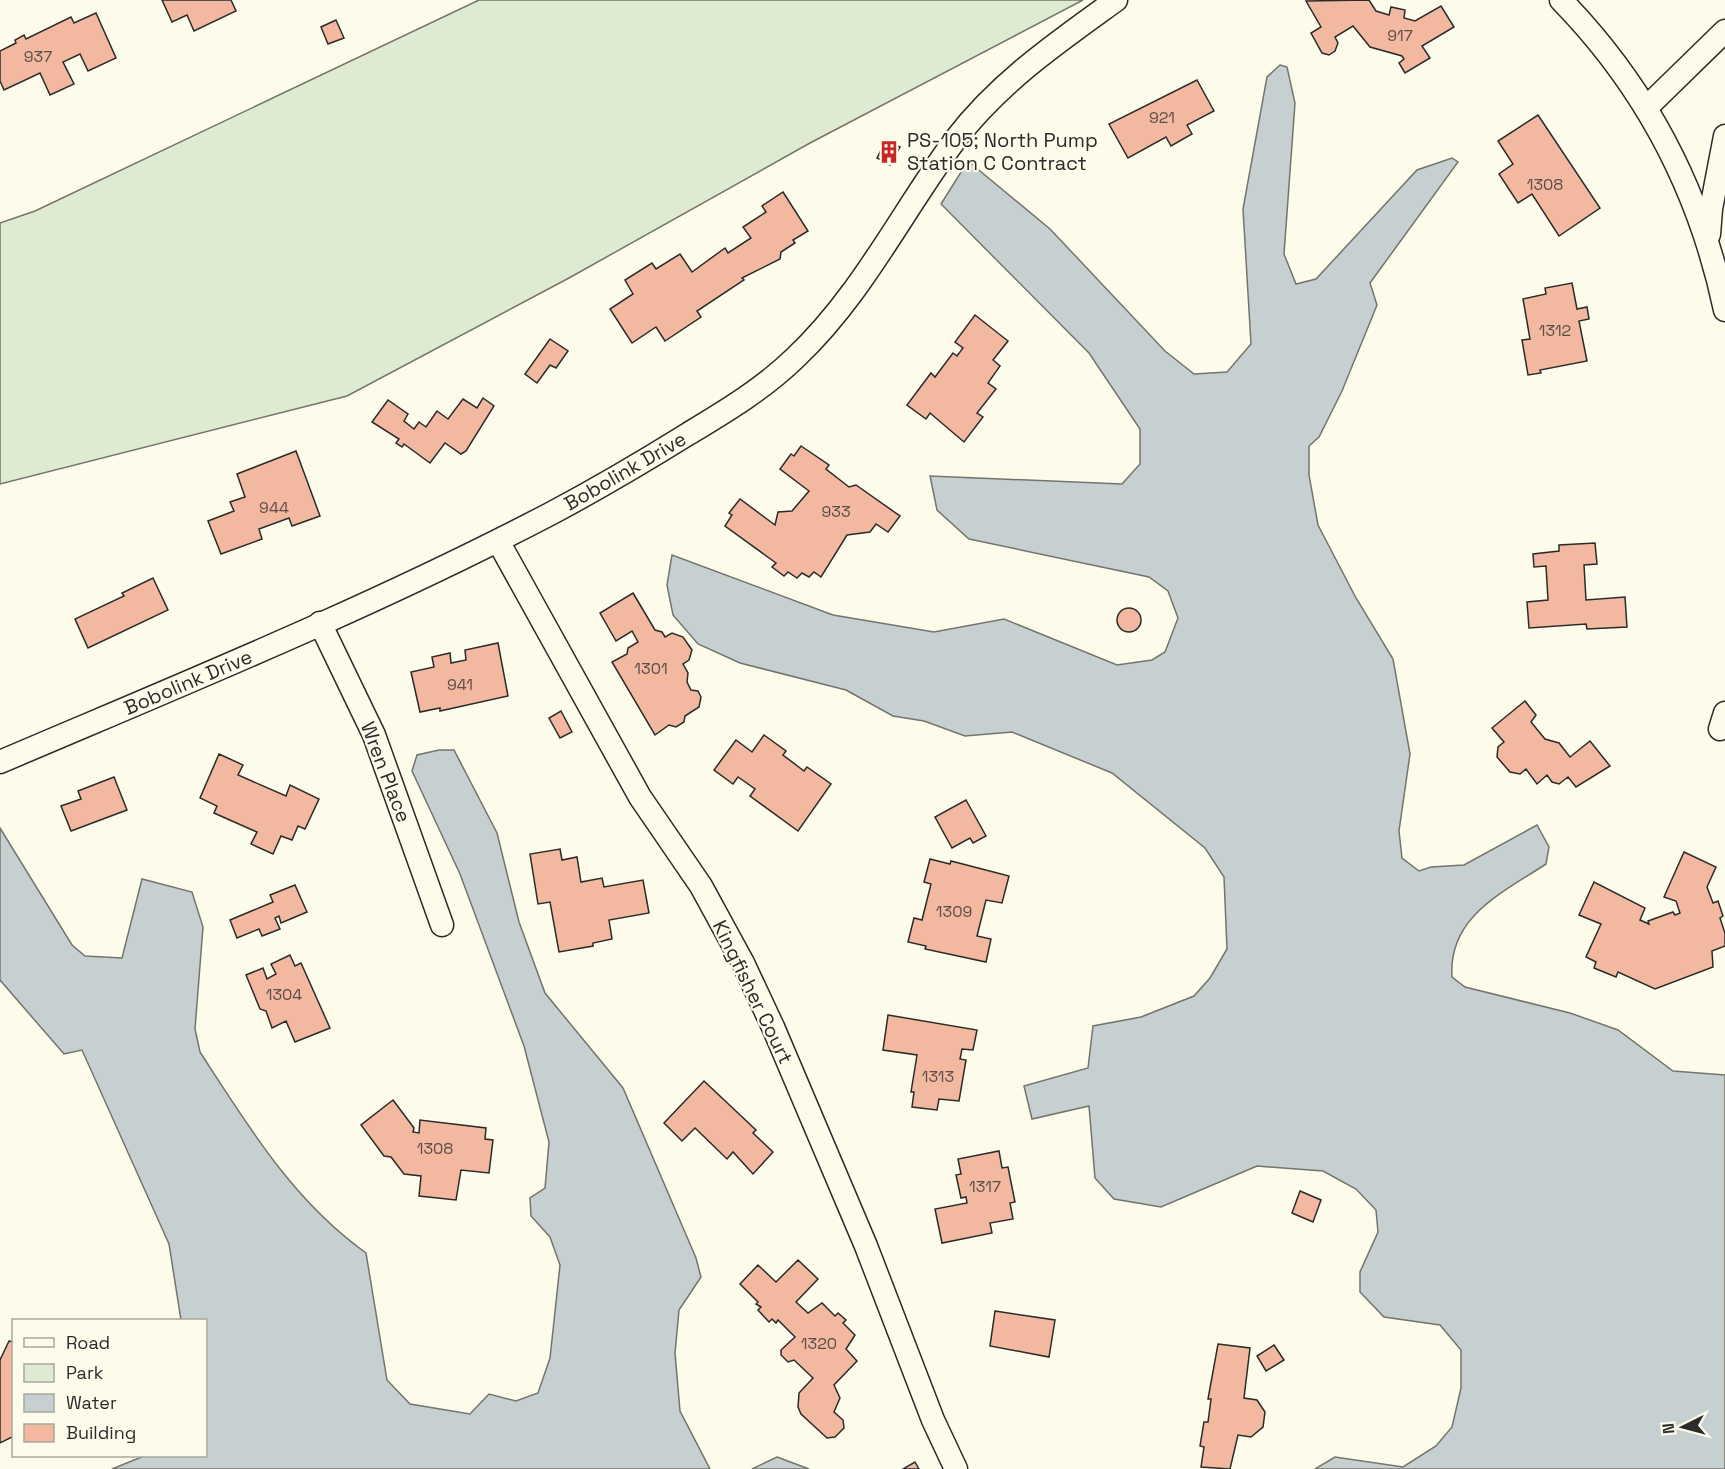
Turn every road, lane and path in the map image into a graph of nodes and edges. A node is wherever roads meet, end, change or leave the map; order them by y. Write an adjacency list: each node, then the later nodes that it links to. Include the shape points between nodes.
1 (1116, 0): 8 (street, Bobolink Drive, via 1026,65 988,101 955,141 836,314 796,357 751,395 642,463)
2 (1562, 0): 4 (street, via 1623,72)
3 (1725, 31): 4 (street)
4 (1646, 108): 6 (street, via 1687,184)
5 (1725, 136): 6 (street, via 1711,209)
6 (1709, 244): 7 (street)
7 (1725, 310)
8 (498, 541): 9 (street, Bobolink Drive); 12 (street, Kingfisher Court, via 634,788 701,886 743,963 861,1235)
9 (320, 623): 10 (street, Bobolink Drive); 11 (street, Wren Place, via 374,735)
10 (0, 762)
11 (442, 925)
12 (956, 1469)

